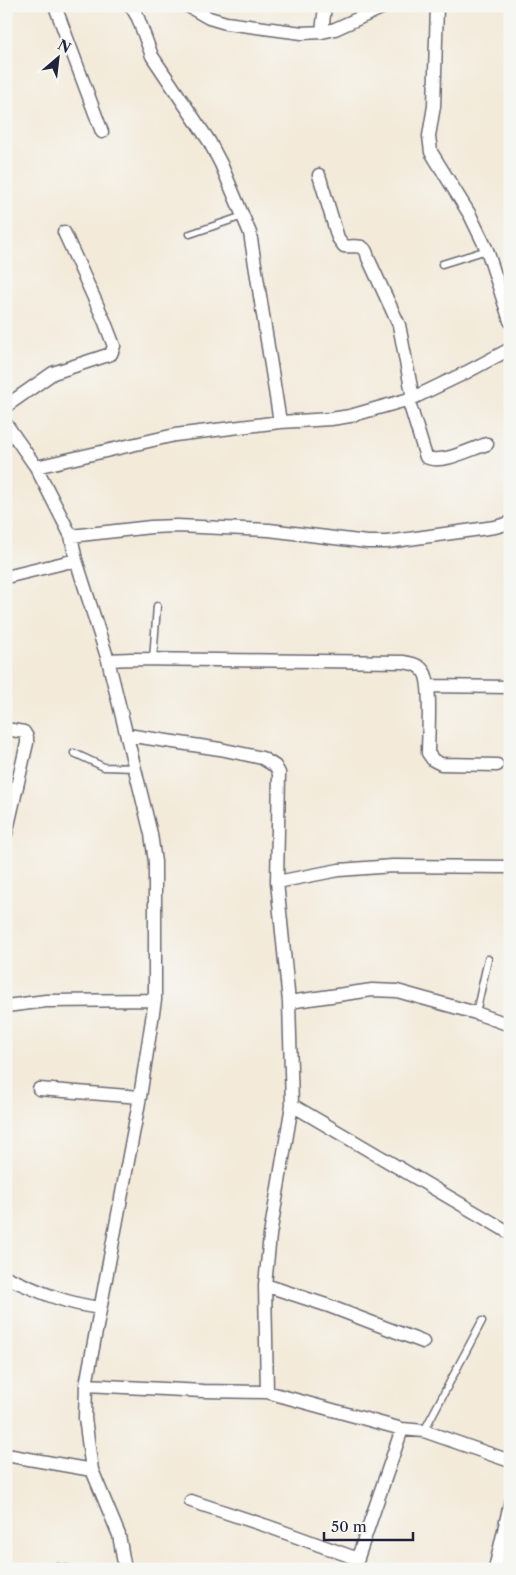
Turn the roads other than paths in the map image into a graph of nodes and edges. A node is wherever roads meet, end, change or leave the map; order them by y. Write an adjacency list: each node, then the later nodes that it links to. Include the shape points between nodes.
1 (55, 6): 8 (street)
2 (131, 6): 10 (street, via 152,56 209,140)
3 (188, 6): 7 (street, via 226,23 302,33)
4 (325, 6): 7 (street)
5 (386, 6): 7 (street)
6 (436, 6): 13 (street, via 434,106 429,136 431,152 470,215)
7 (322, 32)
8 (102, 132)
9 (319, 175): 17 (street, via 338,238 344,246 362,247 367,251 399,325)
10 (243, 216): 12 (lane); 19 (street, via 250,233)
11 (64, 232): 18 (street, via 114,346 111,354 52,373)
12 (190, 234)
13 (487, 250): 14 (lane); 15 (street)
14 (442, 264)
15 (510, 321)
16 (510, 349): 17 (street)
17 (411, 399): 19 (street, via 341,417); 21 (street, via 426,457 444,459)
18 (6, 406)
19 (280, 422): 22 (street, via 155,439)
20 (6, 424): 22 (street)
21 (487, 444)
22 (36, 467): 24 (street)
23 (510, 523): 24 (street, via 387,542 269,530 177,526)
24 (71, 536): 25 (street)
25 (76, 560): 26 (street); 29 (street)
26 (6, 577)
27 (157, 606): 28 (lane)
28 (153, 659): 29 (street); 30 (street, via 404,662 418,665 425,672)
29 (108, 660): 33 (street)
30 (428, 686): 31 (street); 35 (street, via 428,753 433,760 441,764)
31 (510, 687)
32 (6, 729): 37 (street, via 24,732 27,743)
33 (127, 735): 36 (street); 39 (street, via 220,749 262,758 275,766 280,785)
34 (74, 753): 36 (lane, via 104,767)
35 (497, 764)
36 (135, 768): 41 (street, via 155,862)
37 (6, 834)
38 (510, 867): 39 (street, via 393,866 338,870)
39 (277, 882): 42 (street)
40 (488, 959): 44 (lane)
41 (155, 1000): 43 (street, via 46,1001); 47 (street)
42 (289, 1002): 44 (street, via 372,990 397,992); 48 (street)
43 (6, 1006)
44 (476, 1013): 45 (street)
45 (510, 1025)
46 (40, 1089): 47 (street)
47 (140, 1097): 52 (street)
48 (292, 1105): 49 (street); 51 (street)
49 (510, 1233)
50 (6, 1277): 52 (street, via 58,1299)
51 (265, 1285): 54 (street); 56 (street)
52 (100, 1308): 55 (street)
53 (482, 1321): 58 (lane)
54 (422, 1342)
55 (86, 1385): 56 (street); 61 (street, via 85,1418)
56 (267, 1392): 57 (street)
57 (402, 1428): 58 (street); 64 (street)
58 (424, 1431): 60 (street)
59 (6, 1455): 61 (street)
60 (510, 1461)
61 (92, 1470): 67 (street, via 118,1535)
62 (191, 1501): 64 (street, via 267,1526)
63 (510, 1504): 68 (street)
64 (356, 1564)
65 (56, 1566): 66 (lane)
66 (70, 1569)
67 (126, 1569)
68 (495, 1569)

